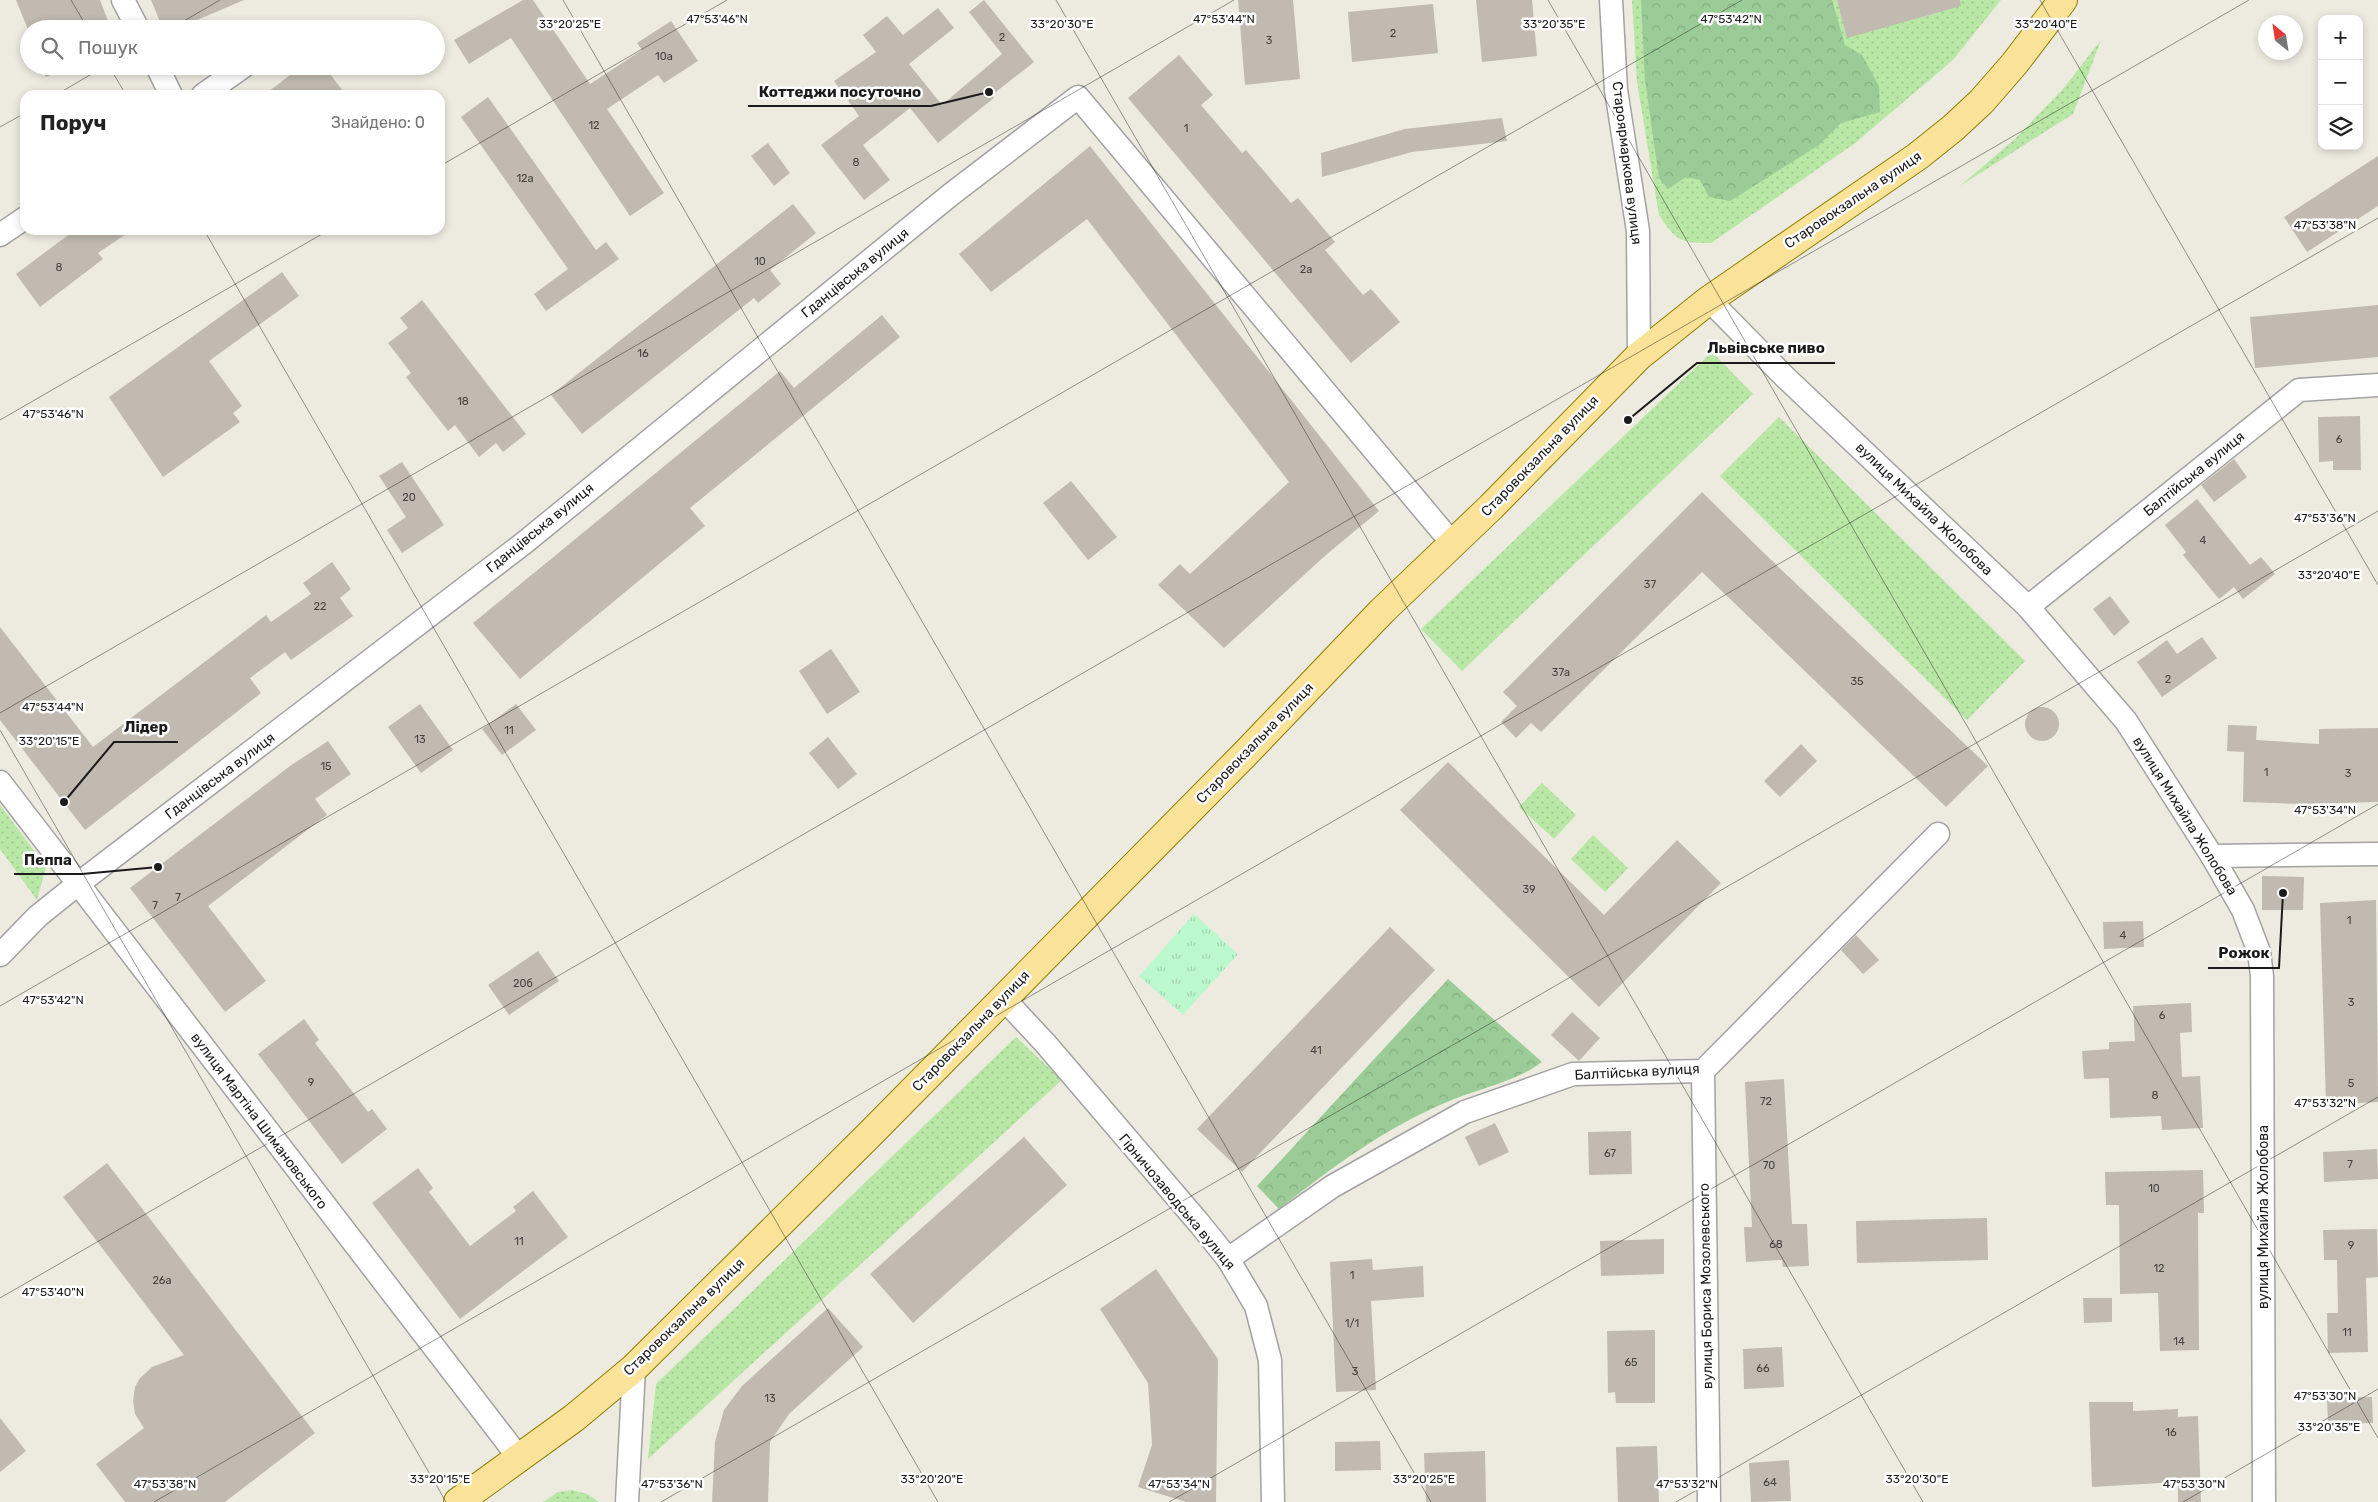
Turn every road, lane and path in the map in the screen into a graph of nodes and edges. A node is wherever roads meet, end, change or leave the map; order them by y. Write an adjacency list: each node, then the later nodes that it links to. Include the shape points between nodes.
1 (123, 0): 4 (street)
2 (1611, 0): 12 (street, Староярмаркова вулиця, via 1616,90 1638,231)
3 (2063, 0): 11 (main road, Старовокзальна вулиця, via 1999,82 1953,128 1918,156)
4 (133, 20)
5 (161, 75): 7 (street)
6 (231, 75): 8 (street)
7 (169, 90)
8 (210, 90)
9 (20, 221): 10 (street)
10 (0, 235)
11 (1709, 300): 12 (main road, Старовокзальна вулиця); 15 (street, вулиця Михайла Жолобова, via 1785,377)
12 (1639, 356): 14 (main road, Старовокзальна вулиця)
13 (2378, 386): 15 (street, Балтійська вулиця, via 2299,390)
14 (1452, 543): 20 (street, Гданцівська вулиця, via 1078,97 950,196 524,543); 22 (main road, Старовокзальна вулиця)
15 (2028, 607): 19 (street, вулиця Михайла Жолобова, via 2126,720)
16 (0, 782): 20 (street, вулиця Мартіна Шимановського)
17 (1938, 834): 23 (street, Балтійська вулиця)
18 (2378, 854): 19 (street)
19 (2212, 856): 31 (street, вулиця Михайла Жолобова, via 2251,928 2262,976)
20 (78, 884): 21 (street, Гданцівська вулиця, via 38,916); 26 (street, вулиця Мартіна Шимановського)
21 (0, 955)
22 (1003, 998): 24 (street, Гірничозаводська вулиця); 25 (main road, Старовокзальна вулиця)
23 (1703, 1071): 24 (street, Балтійська вулиця, via 1573,1074 1465,1112 1334,1186); 30 (street, вулиця Бориса Мозолевського)
24 (1228, 1259): 29 (street, Гірничозаводська вулиця, via 1256,1306 1270,1360)
25 (634, 1368): 26 (main road, Старовокзальна вулиця); 28 (street)
26 (520, 1459): 27 (main road, Старовокзальна вулиця)
27 (458, 1502)
28 (627, 1502)
29 (1273, 1502)
30 (1709, 1502)
31 (2264, 1502)

